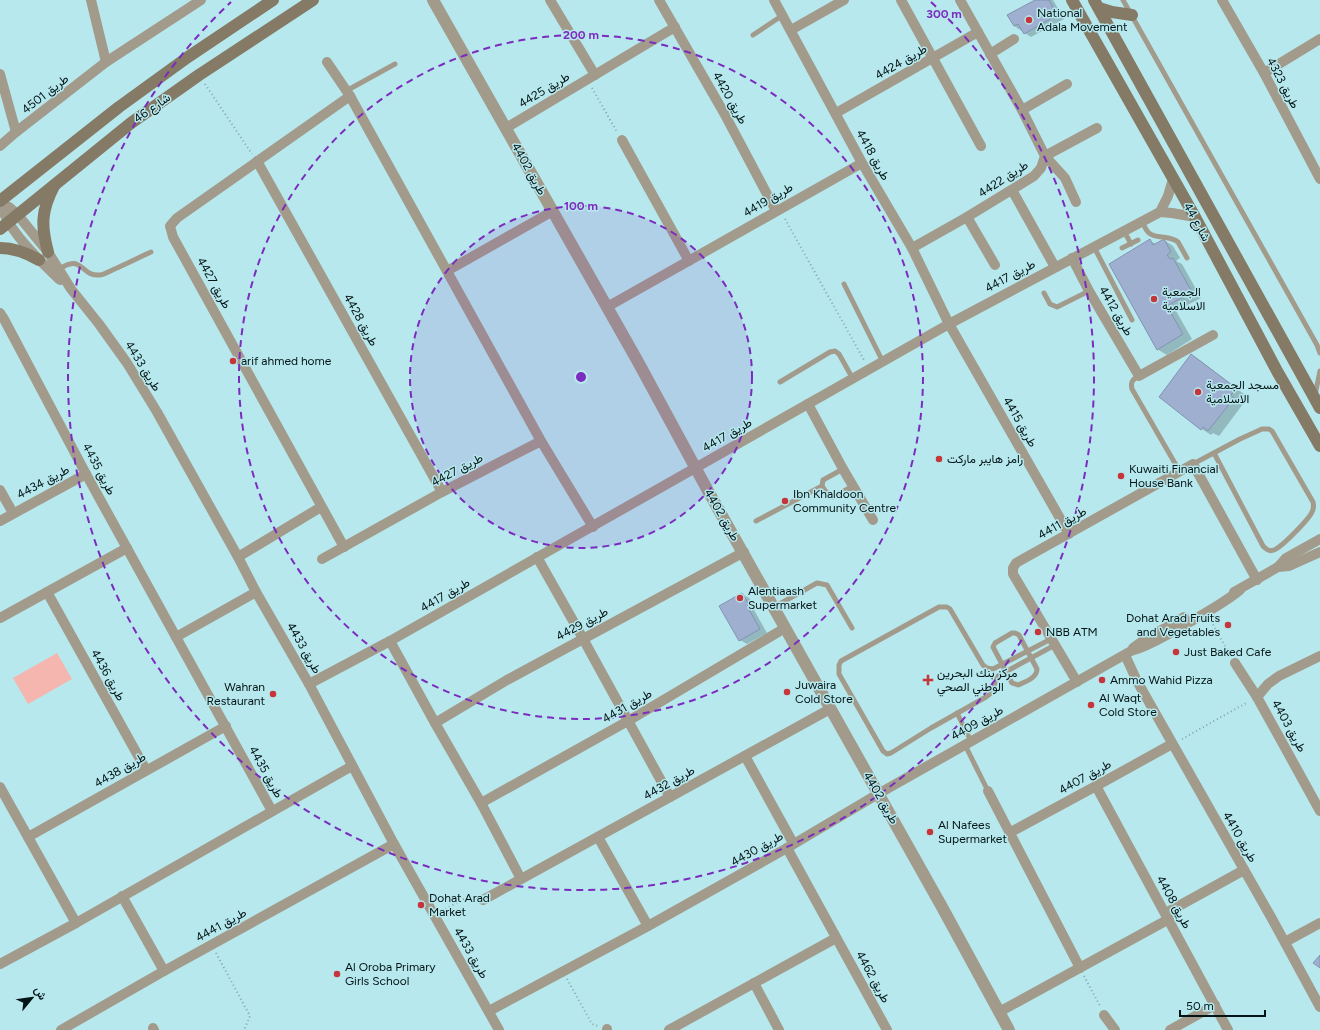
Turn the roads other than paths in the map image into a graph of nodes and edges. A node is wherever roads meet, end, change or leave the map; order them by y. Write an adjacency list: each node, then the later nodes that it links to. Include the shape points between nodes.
1 (91, 0): 26 (street)
2 (201, 0): 26 (street, طريق 4501)
3 (273, 0): 49 (main road, شارع 46, via 119,107)
4 (313, 0): 47 (main road, شارع 46, via 131,123)
5 (433, 0): 36 (street, طريق 4402)
6 (550, 0): 31 (street)
7 (659, 0): 18 (street, طريق 4420)
8 (774, 0): 16 (street, طريق 4418)
9 (844, 0): 19 (street)
10 (901, 0): 25 (street)
11 (1072, 0): 45 (main road, شارع 44)
12 (1123, 0): 17 (lane)
13 (1222, 0): 29 (street, طريق 4323)
14 (962, 1): 20 (street)
15 (1097, 4): 17 (main road, via 1112,12); 90 (main road, شارع 44)
16 (783, 15): 19 (street, طريق 4418); 21 (lane)
17 (1132, 15): 84 (lane)
18 (675, 27): 31 (street, طريق 4425); 51 (street, طريق 4420)
19 (790, 30): 35 (street, طريق 4418)
20 (978, 32): 24 (street); 25 (street, طريق 4424)
21 (752, 35)
22 (1320, 39): 29 (street)
23 (1014, 40): 24 (street)
24 (990, 54): 34 (street)
25 (933, 58): 35 (street, طريق 4424); 41 (street)
26 (106, 62): 38 (street, طريق 4501)
27 (327, 62): 33 (street)
28 (395, 64): 33 (lane)
29 (1264, 73): 46 (street, طريق 4323)
30 (0, 74): 38 (street)
31 (595, 75): 36 (street, طريق 4425)
32 (1067, 84): 34 (street)
33 (348, 94): 43 (street, طريق 4427); 74 (street)
34 (1022, 110): 42 (street)
35 (836, 113): 44 (street, طريق 4418)
36 (506, 128): 52 (street, طريق 4402)
37 (1097, 128): 42 (street)
38 (16, 132): 40 (street, طريق 4501)
39 (622, 140): 70 (street)
40 (0, 146)
41 (981, 146)
42 (1045, 156): 48 (street, طريق 4422, via 1041,168 1034,176); 50 (street, via 1064,178)
43 (257, 161): 103 (street, طريق 4428); 104 (street, طريق 4427, via 177,218 170,226 173,236)
44 (862, 163): 51 (street, طريق 4419); 64 (street, طريق 4418)
45 (1173, 179): 53 (street); 56 (main road, شارع 44)
46 (1320, 179)
47 (57, 182): 54 (main road, شارع 46); 67 (main road, via 48,198 43,216)
48 (1012, 190): 55 (street, طريق 4422); 72 (street)
49 (0, 202): 54 (street, طريق 4433); 58 (street, طريق 4433)
50 (1076, 202)
51 (778, 210): 70 (street, طريق 4419)
52 (553, 211): 74 (street); 79 (street, طريق 4402)
53 (1160, 212): 56 (street); 57 (street, طريق 4417)
54 (17, 214): 58 (main road, شارع 46); 67 (street, طريق 4433)
55 (967, 217): 64 (street, طريق 4422); 71 (street)
56 (1195, 217): 93 (main road, شارع 44)
57 (1142, 222): 59 (street, طريق 4417); 69 (lane, via 1151,235 1169,237 1178,242)
58 (4, 226): 67 (street, طريق 4433)
59 (1124, 231): 61 (lane); 62 (street, طريق 4417)
60 (1138, 240): 61 (lane)
61 (1131, 244): 65 (lane)
62 (1094, 247): 68 (street, طريق 4417); 81 (lane)
63 (0, 248): 67 (main road)
64 (912, 248): 82 (street, طريق 4418)
65 (1122, 248)
66 (151, 252): 73 (lane, via 103,274 91,274 76,263 66,264)
67 (44, 256): 73 (street, طريق 4433); 76 (street, طريق 4433)
68 (1072, 258): 72 (street, طريق 4417); 77 (street, طريق 4412)
69 (1187, 258)
70 (689, 261): 79 (street, طريق 4419)
71 (995, 265)
72 (1055, 267): 82 (street, طريق 4417)
73 (58, 270): 76 (street, طريق 4433)
74 (447, 271): 92 (street)
75 (844, 284): 85 (lane)
76 (71, 289): 116 (street, طريق 4433, via 127,362)
77 (1089, 290): 78 (lane, via 1057,307 1050,304); 87 (street, طريق 4412)
78 (1044, 293)
79 (607, 307): 96 (street, طريق 4402)
80 (0, 313): 99 (street, طريق 4435)
81 (1132, 320)
82 (949, 324): 85 (street, طريق 4417); 110 (street, طريق 4415)
83 (1213, 335): 87 (street)
84 (1320, 353)
85 (883, 362): 88 (street, طريق 4417)
86 (1320, 371): 90 (lane)
87 (1139, 376): 98 (lane, via 1132,381 1132,389)
88 (853, 379): 89 (lane, via 836,351 830,352); 91 (street, طريق 4417)
89 (780, 382)
90 (1317, 403)
91 (808, 404): 96 (street, طريق 4417); 97 (street)
92 (541, 441): 103 (street, طريق 4427); 109 (street)
93 (1320, 446)
94 (1214, 453): 94 (lane, طريق 4411, via 1266,428 1272,431 1313,502 1311,514 1290,538 1275,550 1266,549); 95 (lane, طريق 4411)
95 (1193, 464): 98 (street, طريق 4411); 120 (street)
96 (696, 468): 109 (street, طريق 4417); 114 (street, طريق 4402)
97 (843, 468): 100 (lane, via 823,480); 101 (street)
98 (1180, 472): 110 (street, طريق 4411)
99 (86, 474): 105 (street, طريق 4434); 113 (street, طريق 4435)
100 (822, 486): 101 (lane, via 828,495 833,497); 108 (lane)
101 (853, 486): 106 (street)
102 (0, 490): 105 (street, طريق 4434)
103 (442, 492): 112 (street, طريق 4427)
104 (321, 507): 112 (street, طريق 4427); 116 (street)
105 (13, 513): 107 (street, طريق 4434)
106 (873, 520)
107 (0, 521)
108 (756, 521)
109 (593, 527): 117 (street, طريق 4417)
110 (1069, 534): 131 (street, طريق 4411, via 1016,563 1013,568 1013,574)
111 (1320, 539): 119 (street, طريق 4409, via 1286,558)
112 (344, 547): 118 (street, طريق 4427)
113 (127, 548): 122 (street); 128 (street, طريق 4435)
114 (744, 552): 124 (street, طريق 4402); 129 (street, طريق 4429)
115 (1320, 552): 119 (street, طريق 4409, via 1289,566)
116 (238, 557): 123 (street, طريق 4433)
117 (537, 557): 129 (street); 130 (street, طريق 4417)
118 (322, 559)
119 (1278, 567): 120 (street, طريق 4409)
120 (1256, 580): 121 (street, طريق 4409)
121 (1240, 590): 133 (street, طريق 4409, via 1147,646); 133 (street, طريق 4409, via 1212,602 1144,640)
122 (47, 592): 125 (street); 151 (street, طريق 4436)
123 (256, 592): 128 (street); 140 (street, طريق 4433)
124 (774, 607): 126 (street, طريق 4402); 127 (lane, via 817,583 827,585)
125 (0, 618)
126 (785, 628): 142 (street, طريق 4402); 144 (street, طريق 4431)
127 (852, 628)
128 (176, 637): 146 (street, طريق 4435)
129 (583, 639): 144 (street); 145 (street, طريق 4429)
130 (390, 641): 140 (street, طريق 4417); 145 (street)
131 (1053, 642): 132 (lane); 135 (lane); 139 (street, طريق 4411)
132 (1028, 651): 135 (lane); 137 (lane); 137 (lane, via 1018,635 1012,633 993,645)
133 (1125, 655): 139 (street, طريق 4409); 148 (street, طريق 4410, via 1130,675 1137,681)
134 (1320, 656): 141 (street, طريق 4403, via 1279,676)
135 (1031, 658): 138 (lane); 138 (lane, via 1038,671 1024,682 1013,684)
136 (1235, 663): 141 (street, طريق 4403)
137 (1002, 665): 138 (lane); 143 (lane, via 993,669 984,667 952,612 943,606 841,661 839,665 839,674 885,753 891,753)
138 (1006, 672): 143 (lane, via 998,676 990,695)
139 (1077, 682): 147 (street, طريق 4409)
140 (309, 684): 150 (street, طريق 4433)
141 (1257, 697): 159 (street, طريق 4403)
142 (830, 709): 149 (street, طريق 4432); 155 (street, طريق 4402)
143 (957, 713): 147 (lane)
144 (628, 721): 156 (street); 157 (street, طريق 4431)
145 (434, 723): 157 (street)
146 (226, 726): 151 (street, طريق 4438); 158 (street, طريق 4435)
147 (968, 743): 154 (lane); 155 (street, طريق 4409)
148 (1172, 744): 152 (street, طريق 4407); 165 (street, طريق 4410)
149 (745, 756): 156 (street, طريق 4432); 164 (street, طريق 4462)
150 (352, 766): 158 (street); 163 (street, طريق 4433)
151 (146, 770): 161 (street, طريق 4438)
152 (1096, 786): 160 (street, طريق 4407); 169 (street, طريق 4408)
153 (0, 787): 161 (street)
154 (988, 791): 160 (street)
155 (878, 794): 164 (street, طريق 4430); 182 (street, طريق 4402)
156 (670, 797): 162 (street, طريق 4432)
157 (481, 803): 166 (street)
158 (272, 811): 167 (street, طريق 4435)
159 (1320, 811)
160 (1009, 833): 176 (street)
161 (28, 837): 170 (street)
162 (598, 837): 166 (street, طريق 4432); 172 (street)
163 (394, 844): 177 (street, طريق 4441); 181 (street, طريق 4433)
164 (790, 846): 172 (street, طريق 4430); 173 (street, طريق 4462)
165 (1244, 870): 169 (street); 174 (street, طريق 4410)
166 (521, 879): 168 (street, طريق 4432)
167 (122, 896): 170 (street, طريق 4435); 177 (street)
168 (483, 900)
169 (1167, 916): 176 (street); 179 (street, طريق 4408)
170 (76, 923): 175 (street, طريق 4435)
171 (1320, 923): 174 (street)
172 (648, 926): 181 (street, طريق 4430)
173 (836, 938): 178 (street); 188 (street, طريق 4462)
174 (1285, 942): 180 (street, طريق 4410)
175 (1, 962)
176 (1080, 968): 182 (street)
177 (164, 971): 184 (street, طريق 4441)
178 (754, 983): 186 (street); 187 (street)
179 (1215, 1005): 191 (street); 192 (street, طريق 4408)
180 (1320, 1007)
181 (489, 1011): 185 (street, طريق 4433)
182 (999, 1012): 189 (street, طريق 4402)
183 (1104, 1015): 190 (street)
184 (61, 1030)
185 (499, 1030)
186 (669, 1030)
187 (780, 1030)
188 (887, 1030)
189 (1010, 1030)
190 (1115, 1030)
191 (1170, 1030)
192 (1228, 1030)

